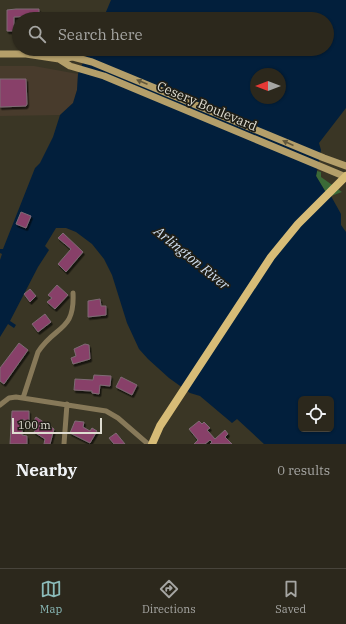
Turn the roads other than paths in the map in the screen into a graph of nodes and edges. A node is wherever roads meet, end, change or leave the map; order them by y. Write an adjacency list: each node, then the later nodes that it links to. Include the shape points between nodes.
1 (0, 54): 2 (main road, Cesery Boulevard)
2 (12, 54)
3 (39, 56): 4 (main road, Cesery Boulevard)
4 (59, 59): 5 (main road, Cesery Boulevard, one-way to 4, via 141,81 78,58); 6 (main road, Cesery Boulevard)
5 (346, 166)
6 (346, 177): 7 (main road, via 339,182)
7 (342, 186): 14 (main road, via 298,224 270,257 160,426)
8 (73, 293): 9 (street, via 74,307 70,319 38,352)
9 (23, 398): 10 (street); 11 (street, via 9,398)
10 (67, 404): 12 (street); 13 (street, via 106,411)
11 (0, 405)
12 (64, 444)
13 (148, 444)
14 (152, 444)

